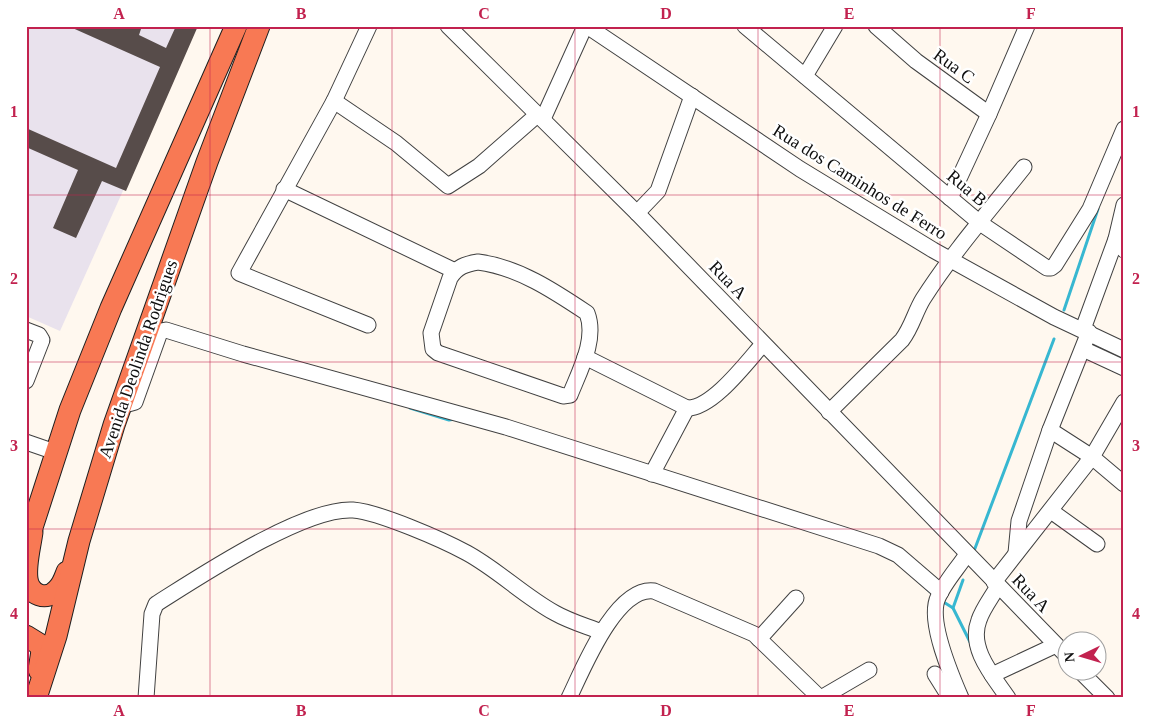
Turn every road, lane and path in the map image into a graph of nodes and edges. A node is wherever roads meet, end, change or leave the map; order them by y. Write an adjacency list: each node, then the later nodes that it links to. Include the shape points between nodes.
1 (236, 26): 40 (highway, Avenida Deolinda Rodrigues, via 110,308)
2 (259, 26): 37 (highway, Avenida Deolinda Rodrigues, via 203,171)
3 (369, 26): 12 (street)
4 (448, 26): 14 (street, Rua A)
5 (586, 26): 11 (street, Rua dos Caminhos de Ferro); 14 (street)
6 (745, 26): 10 (street, Rua B)
7 (835, 26): 10 (street)
8 (876, 26): 13 (street, Rua C, via 916,61)
9 (1027, 26): 13 (street)
10 (804, 76): 18 (street, Rua B)
11 (692, 96): 20 (street, via 658,191); 23 (street, Rua dos Caminhos de Ferro, via 800,169)
12 (334, 101): 14 (street, via 396,142 448,186 479,166); 17 (street)
13 (989, 114): 18 (street)
14 (540, 117): 20 (street, Rua A)
15 (1124, 129): 21 (street, Rua B, via 1090,209 1051,268 1041,265)
16 (1024, 166): 21 (street)
17 (284, 189): 24 (street); 25 (street, via 239,273)
18 (950, 198): 21 (street, Rua B)
19 (1124, 205): 22 (street)
20 (637, 213): 28 (street, Rua A)
21 (980, 223): 23 (street)
22 (1120, 244): 26 (street)
23 (950, 260): 26 (street, Rua dos Caminhos de Ferro); 36 (street, via 923,300 910,330)
24 (455, 271): 31 (street, via 466,264 488,263 538,282 588,313 590,331); 31 (street, via 445,288 430,333 433,349 438,354 564,396 570,395)
25 (368, 325)
26 (1080, 328): 29 (street); 30 (street, Rua dos Caminhos de Ferro)
27 (26, 330): 33 (street, via 39,335 42,340)
28 (763, 344): 35 (street, via 720,391 700,405); 36 (street, Rua A)
29 (1083, 349): 32 (street); 38 (street)
30 (1124, 350)
31 (585, 357): 35 (street)
32 (1124, 368)
33 (26, 381)
34 (1124, 402): 41 (street)
35 (687, 408): 42 (street)
36 (829, 412): 50 (street, Rua A)
37 (118, 415): 42 (street, via 135,402 159,335 166,330 506,428); 46 (highway, Avenida Deolinda Rodrigues)
38 (1050, 430): 41 (street); 49 (street, via 1019,521)
39 (26, 442): 40 (street)
40 (55, 452): 45 (highway, Avenida Deolinda Rodrigues)
41 (1092, 457): 43 (street); 44 (street)
42 (652, 474): 52 (street, via 879,546 898,555)
43 (1124, 484)
44 (1051, 511): 47 (street); 49 (street)
45 (33, 525): 46 (highway, via 27,581 40,596 47,596 58,589); 48 (highway, Avenida Deolinda Rodrigues)
46 (79, 541): 62 (highway, Avenida Deolinda Rodrigues, via 56,636)
47 (1097, 544)
48 (26, 546)
49 (1016, 554): 51 (street)
50 (972, 559): 51 (street, Rua A); 52 (street)
51 (994, 581): 57 (street, Rua A); 60 (street, via 976,630 982,656)
52 (941, 592): 67 (street, via 936,602 939,637 946,664)
53 (796, 598): 56 (street)
54 (601, 632): 56 (street, via 633,595 646,590 704,611); 63 (street, via 553,612 467,553 370,514 354,510 340,512 303,522 258,544 156,604 152,614); 64 (street)
55 (26, 636): 62 (highway, via 39,644 42,651)
56 (759, 639): 65 (street)
57 (1056, 645): 60 (street)
58 (869, 670): 65 (street)
59 (935, 674): 66 (street)
60 (992, 675): 68 (street)
61 (1091, 682): 69 (street)
62 (35, 698)
63 (146, 698)
64 (569, 698)
65 (820, 698)
66 (950, 698)
67 (961, 698)
68 (1008, 698)
69 (1107, 698)

